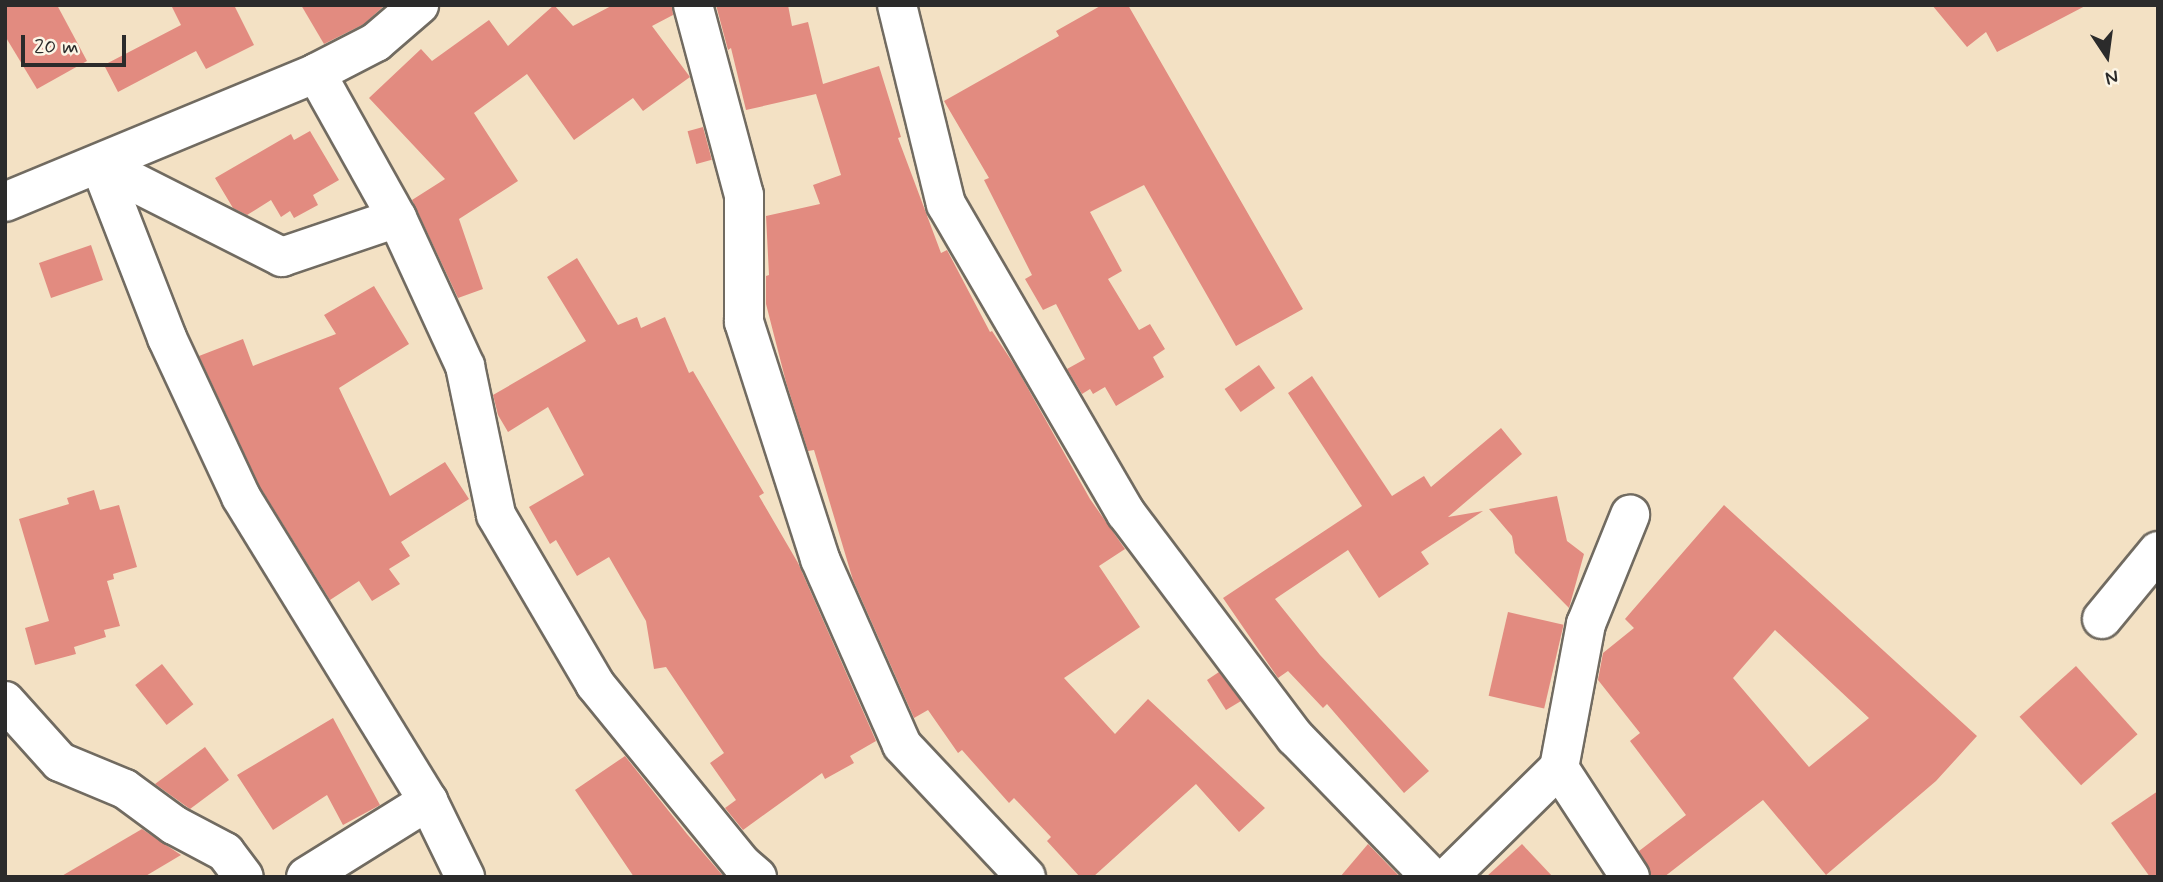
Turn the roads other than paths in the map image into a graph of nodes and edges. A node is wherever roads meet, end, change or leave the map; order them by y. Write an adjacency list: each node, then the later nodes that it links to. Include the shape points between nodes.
1 (419, 5): 4 (street, via 376,42)
2 (693, 5): 18 (street, via 744,195 744,322 820,559 902,746)
3 (897, 5): 19 (street, via 946,204 1126,513 1295,737)
4 (316, 73): 5 (street); 7 (street)
5 (100, 165): 6 (street); 7 (street, via 282,257); 13 (street, via 167,338 241,497)
6 (5, 202)
7 (397, 218): 17 (street, via 465,366 496,515 596,684)
8 (1630, 515): 12 (street, via 1586,624)
9 (2158, 551): 10 (street)
10 (2102, 619)
11 (5, 701): 14 (street, via 60,762 125,789 174,825 225,852)
12 (1559, 768): 20 (street); 21 (street)
13 (428, 801): 15 (street); 16 (street)
14 (244, 877)
15 (306, 877)
16 (466, 877)
17 (757, 877)
18 (1026, 877)
19 (1431, 877)
20 (1448, 877)
21 (1630, 877)

